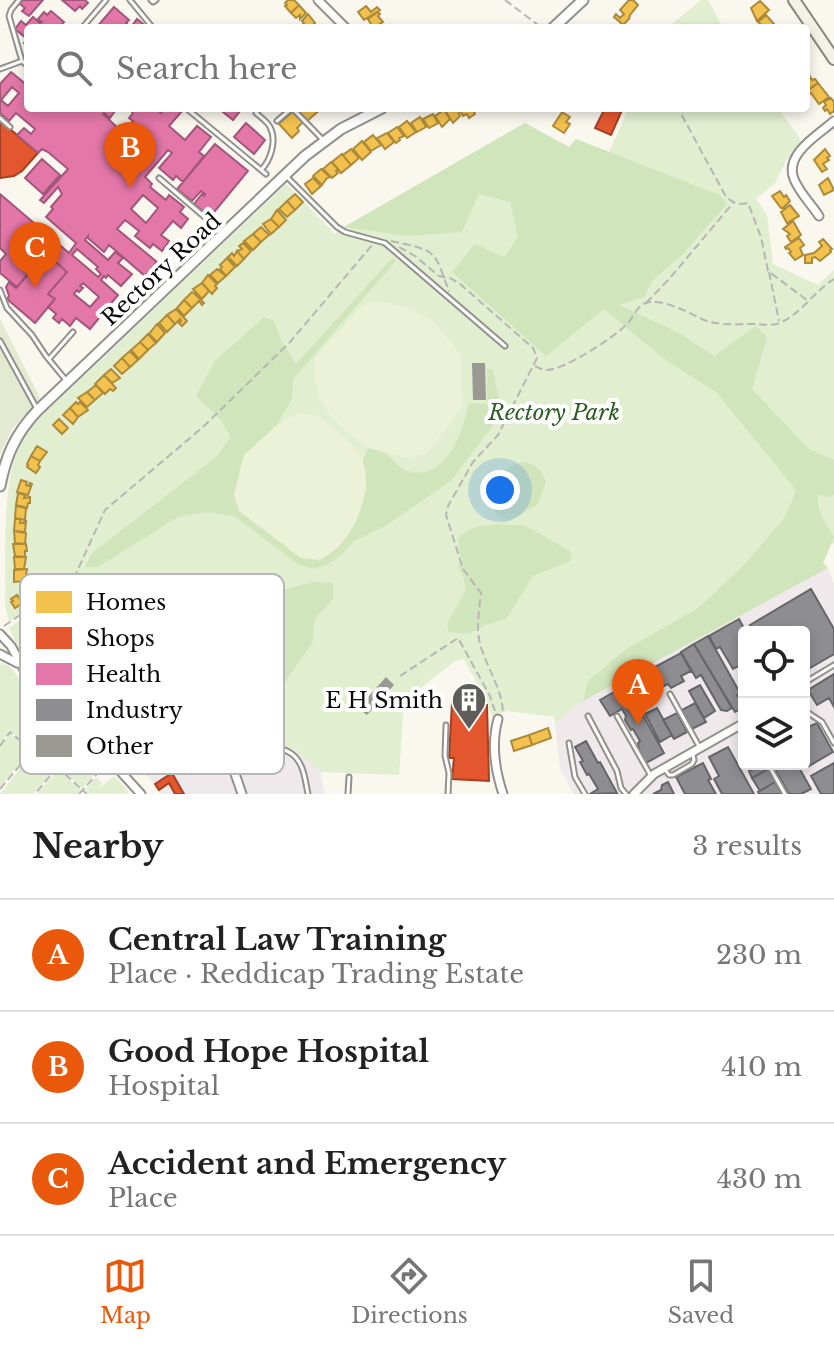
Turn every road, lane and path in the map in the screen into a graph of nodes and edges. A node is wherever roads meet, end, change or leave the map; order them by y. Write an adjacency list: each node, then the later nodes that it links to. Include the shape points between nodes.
1 (19, 0): 14 (lane, via 9,16)
2 (106, 0): 8 (lane)
3 (130, 0): 9 (lane)
4 (318, 0): 10 (street)
5 (505, 0): 11 (path)
6 (583, 0): 12 (street)
7 (794, 0): 13 (main road)
8 (85, 24)
9 (150, 24)
10 (342, 24)
11 (537, 24)
12 (557, 24)
13 (834, 59)
14 (22, 61): 15 (lane)
15 (0, 69)
16 (191, 112): 27 (lane)
17 (257, 112): 27 (lane, via 272,136)
18 (287, 112): 23 (lane)
19 (296, 112): 26 (lane)
20 (373, 112): 26 (street, Rectory Road)
21 (680, 112): 31 (path)
22 (0, 118): 25 (lane)
23 (277, 121)
24 (834, 121): 32 (street, via 795,157 792,167 795,182)
25 (10, 127)
26 (324, 141): 29 (street, Rectory Road)
27 (261, 170): 28 (lane)
28 (266, 174)
29 (285, 175): 33 (street, Rectory Road); 34 (lane, via 340,230)
30 (159, 178): 33 (lane)
31 (733, 203): 35 (path, via 748,203); 41 (path)
32 (819, 216)
33 (224, 234): 48 (street, Rectory Road)
34 (376, 240): 39 (lane); 51 (path, via 290,342 203,427 105,510)
35 (768, 271): 40 (path); 42 (path)
36 (444, 277): 36 (path, via 439,276 386,239 426,249 437,258); 39 (path); 47 (path, via 459,283 533,348)
37 (834, 279): 40 (path)
38 (0, 290): 46 (lane, via 7,308)
39 (452, 300): 45 (lane)
40 (808, 301): 42 (path)
41 (645, 304): 42 (path, via 677,307 734,325); 47 (path, via 613,336 579,356 549,370)
42 (780, 323)
43 (73, 332): 46 (lane)
44 (0, 341): 49 (lane)
45 (505, 346)
46 (49, 360): 48 (lane)
47 (534, 366): 63 (path, via 498,435 451,498 446,515 463,569 481,593 480,645 502,698)
48 (67, 382): 49 (street, Rectory Road)
49 (38, 410): 50 (street, Rectory Road, via 19,431)
50 (0, 486)
51 (76, 574)
52 (20, 617): 53 (path)
53 (0, 632): 55 (street)
54 (0, 654): 55 (street)
55 (19, 664)
56 (834, 665): 58 (lane)
57 (400, 676): 63 (path, via 458,638)
58 (810, 679)
59 (670, 694): 70 (lane)
60 (810, 714): 68 (lane, via 822,722)
61 (588, 716): 93 (lane)
62 (617, 716): 79 (lane)
63 (498, 719): 91 (street, via 494,749)
64 (446, 725): 90 (lane)
65 (738, 726): 70 (street)
66 (20, 740): 69 (path, via 10,732)
67 (569, 743): 92 (lane, via 575,777)
68 (834, 743)
69 (0, 746)
70 (700, 748): 79 (street)
71 (284, 750): 88 (lane, via 304,772)
72 (20, 765): 81 (path)
73 (771, 770): 95 (lane)
74 (52, 774): 83 (path)
75 (65, 774): 82 (path)
76 (97, 774): 82 (path)
77 (123, 774): 86 (street)
78 (235, 774): 87 (street)
79 (651, 776): 94 (street)
80 (349, 777): 89 (lane)
81 (0, 789)
82 (83, 790): 84 (path); 85 (path)
83 (35, 794)
84 (79, 794)
85 (87, 794)
86 (141, 794)
87 (242, 794)
88 (308, 794)
89 (348, 794)
90 (448, 794)
91 (503, 794)
92 (585, 794)
93 (626, 794)
94 (634, 794)
95 (785, 794)

